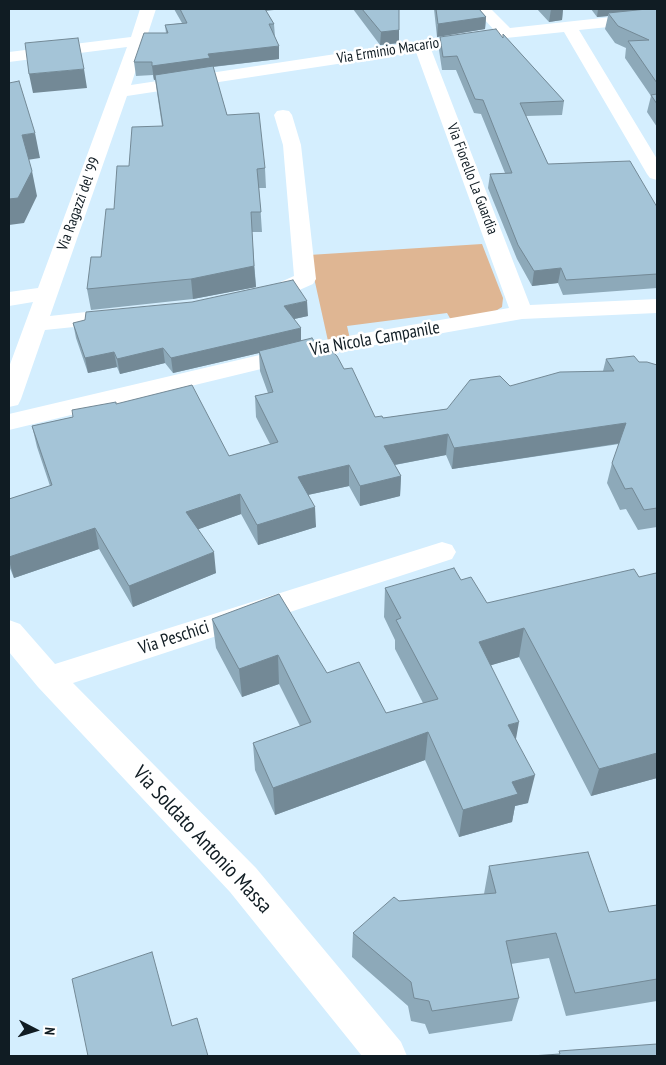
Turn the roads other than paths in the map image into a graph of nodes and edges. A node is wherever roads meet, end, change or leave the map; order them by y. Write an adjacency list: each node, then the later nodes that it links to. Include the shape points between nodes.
1 (148, 9): 8 (street, Via Ragazzi del '99)
2 (482, 9): 7 (street)
3 (654, 9): 4 (street)
4 (657, 13)
5 (657, 17): 6 (street, Via Erminio Macario)
6 (569, 26): 7 (street, Via Erminio Macario); 13 (street)
7 (506, 33): 9 (street, Via Erminio Macario)
8 (138, 42): 10 (street); 11 (street, Via Ragazzi del '99)
9 (422, 46): 11 (street, Via Erminio Macario); 18 (street, Via Fiorello La Guardia)
10 (9, 58)
11 (120, 92): 14 (street, Via Ragazzi del '99)
12 (283, 115): 15 (street, via 292,144 305,279 280,290)
13 (657, 174)
14 (47, 293): 16 (street); 20 (street, Via Ragazzi del '99)
15 (241, 298)
16 (9, 299)
17 (657, 306): 18 (street, Via Nicola Campanile)
18 (522, 312): 22 (street, Via Nicola Campanile, via 319,348)
19 (144, 313): 20 (street)
20 (36, 324): 21 (street, Via Ragazzi del '99)
21 (9, 400)
22 (9, 422)
23 (442, 552): 25 (street, Via Peschici)
24 (9, 632): 25 (street, Via Soldato Antonio Massa)
25 (49, 678): 26 (street, Via Soldato Antonio Massa, via 243,880)
26 (387, 1056)

